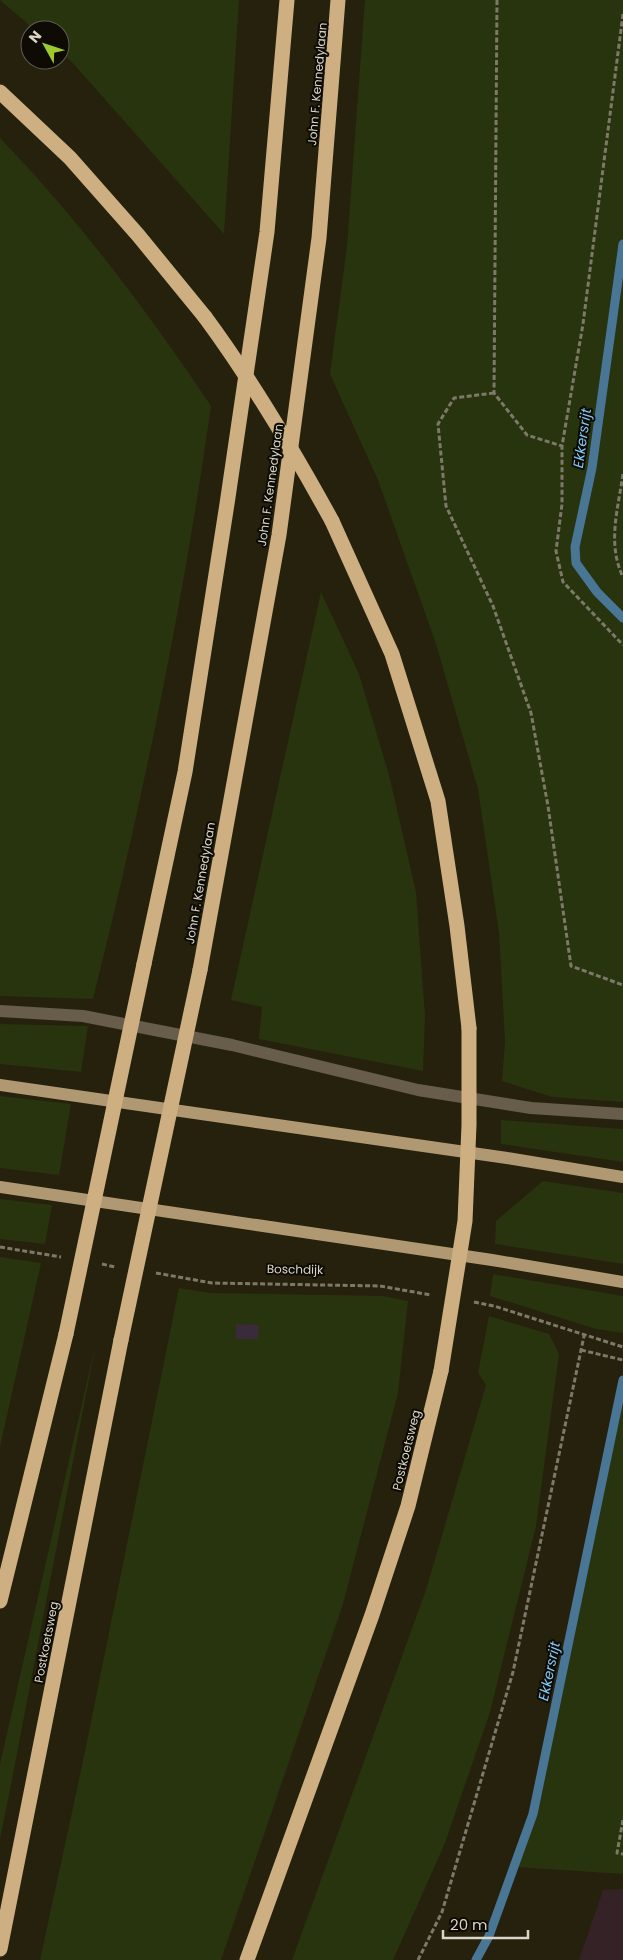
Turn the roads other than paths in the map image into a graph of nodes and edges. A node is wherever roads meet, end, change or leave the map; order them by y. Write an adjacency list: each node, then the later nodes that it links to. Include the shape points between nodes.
1 (286, 0): 11 (highway, bridge, via 267,232 185,772 66,1334)
2 (338, 0): 10 (highway, John F. Kennedylaan, bridge, via 319,238 279,535 200,970)
3 (0, 92): 13 (highway, Postkoetsweg, bridge, via 70,158 138,235 236,359 290,443 332,521 392,654 438,801 458,926 468,1028 470,1125 465,1220 441,1371 408,1506 372,1615)
4 (0, 1011): 6 (street, via 93,1018 232,1045 428,1091 531,1108)
5 (0, 1085): 7 (main road)
6 (623, 1114)
7 (623, 1177)
8 (0, 1187): 9 (main road, via 483,1258)
9 (623, 1282)
10 (121, 1340): 12 (highway, Postkoetsweg)
11 (0, 1601)
12 (0, 1949)
13 (247, 1960)

